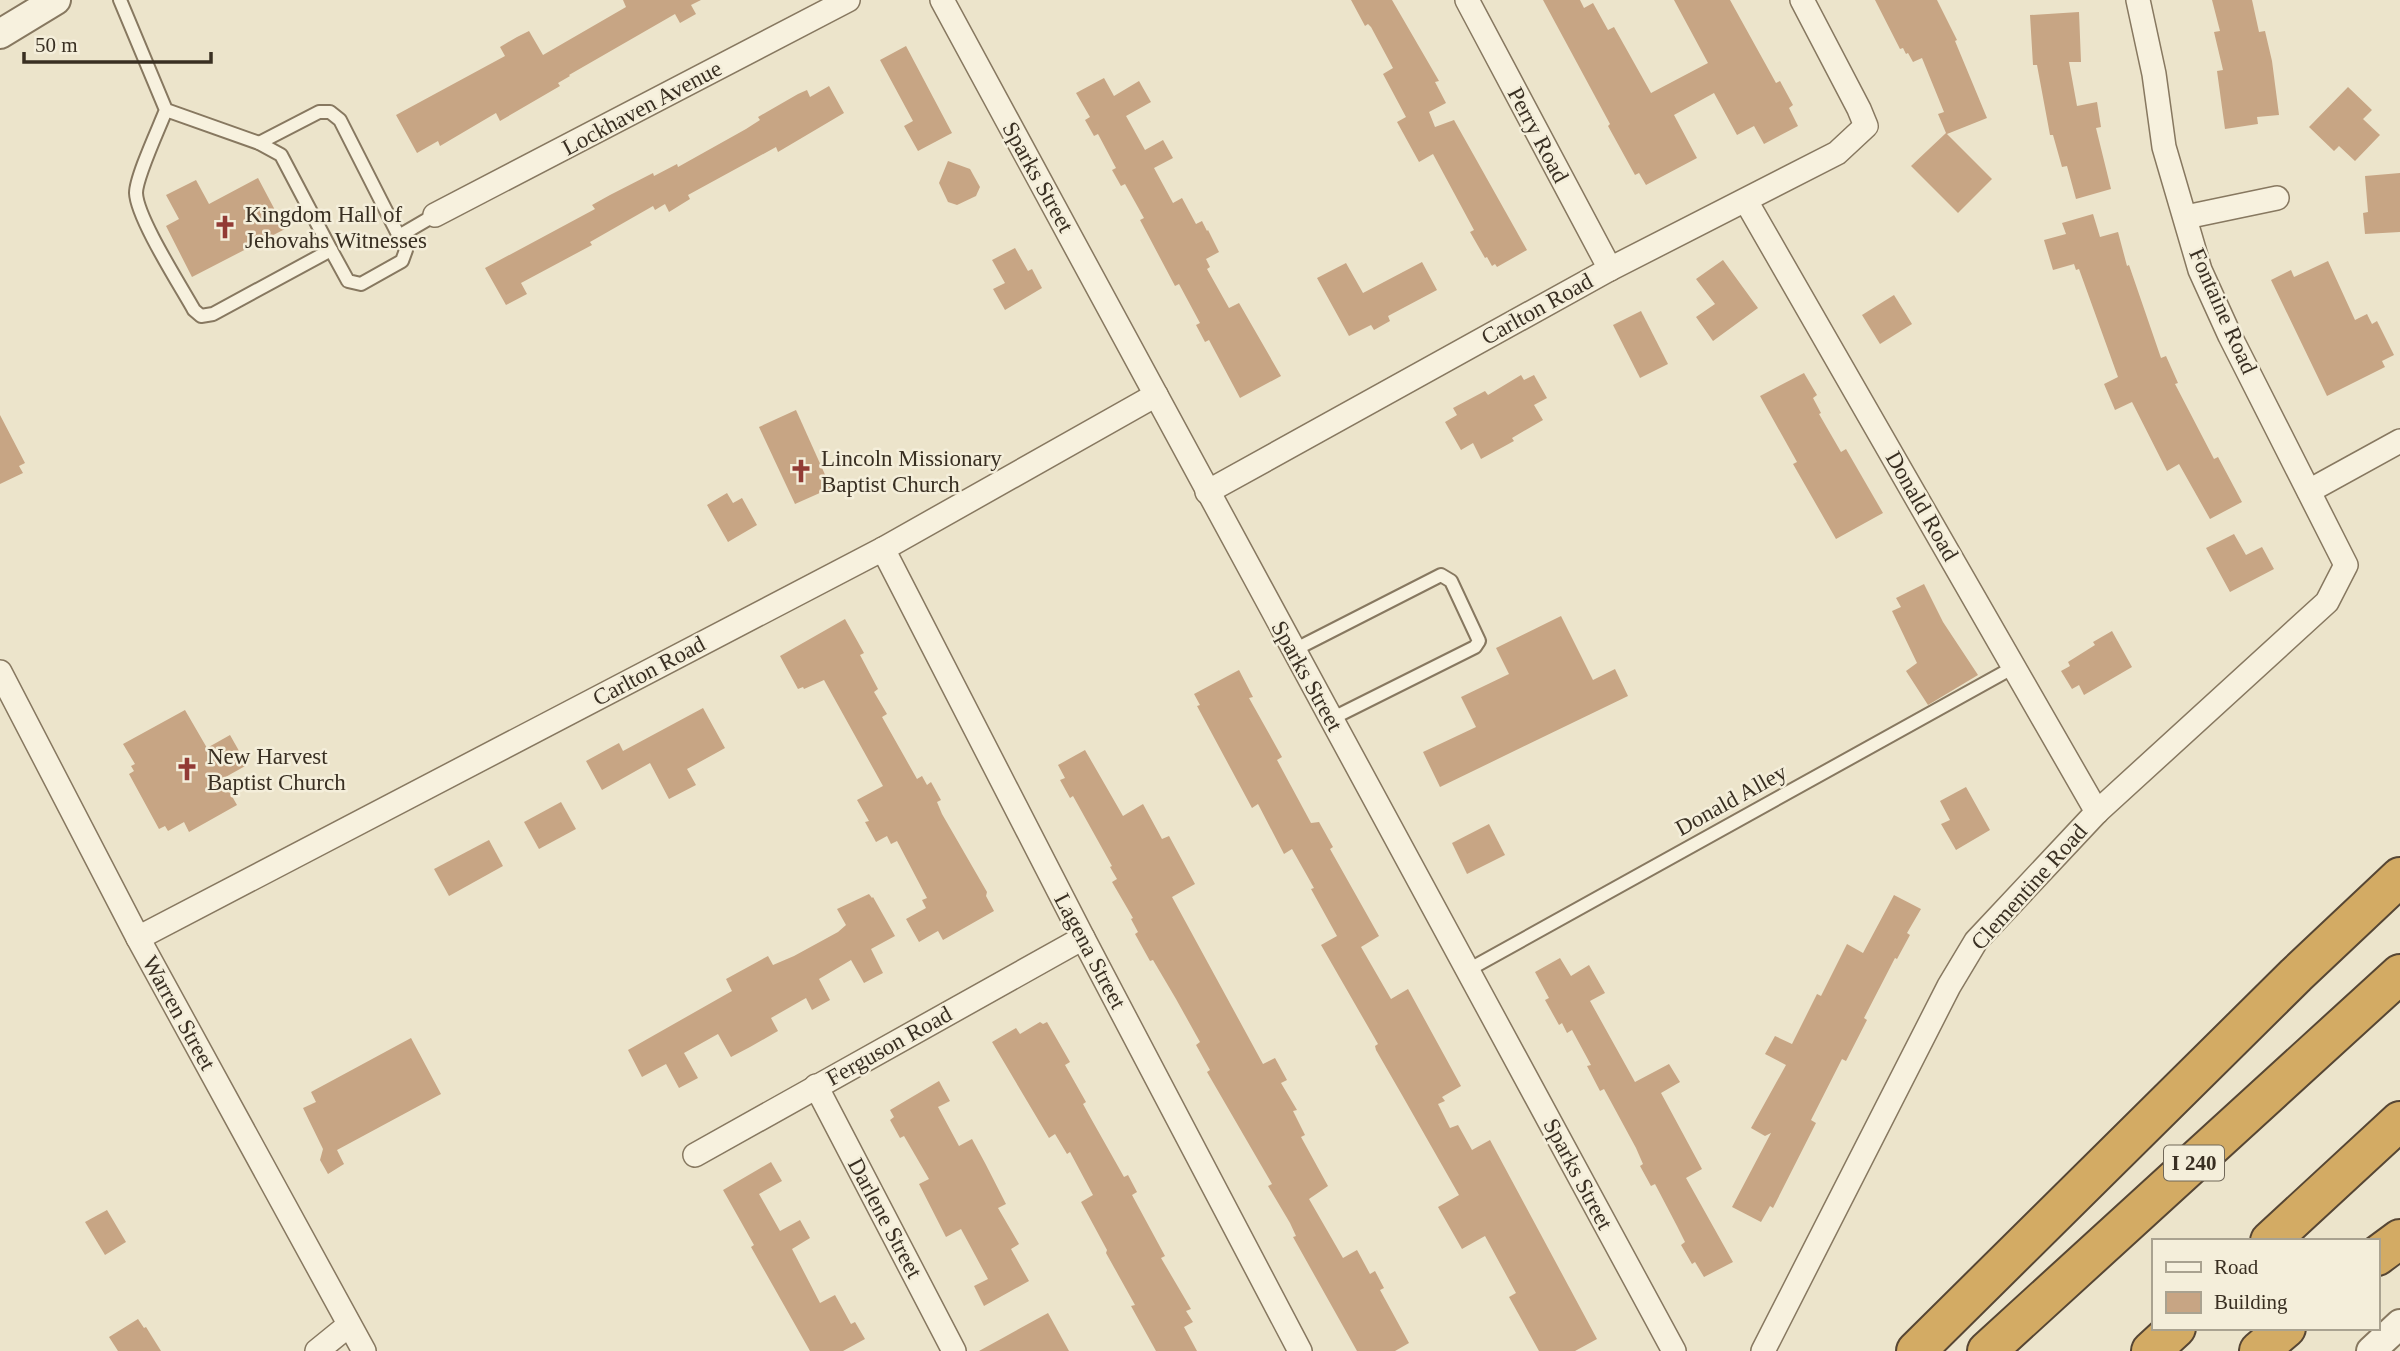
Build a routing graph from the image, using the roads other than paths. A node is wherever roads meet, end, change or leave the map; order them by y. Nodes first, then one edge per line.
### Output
1 (56, 0) edge
2 (120, 0) edge
3 (848, 0) edge
4 (942, 0) edge
5 (1467, 0) edge
6 (1802, 0) edge
7 (2138, 0) edge
8 (0, 34) edge
9 (166, 110) junction
10 (259, 143) junction
11 (2277, 198) dead end
12 (1746, 201) junction
13 (435, 215) joint
14 (2186, 217) junction
15 (398, 236) junction
16 (331, 250) junction
17 (1610, 269) junction
18 (1156, 395) junction
19 (2400, 441) edge
20 (2309, 491) junction
21 (1207, 492) junction
22 (883, 549) junction
23 (2346, 565) joint
24 (1294, 650) junction
25 (2014, 667) junction
26 (0, 672) edge
27 (1331, 719) junction
28 (2097, 812) junction
29 (2400, 877) edge
30 (138, 938) junction
31 (1083, 938) junction
32 (1468, 970) junction
33 (2400, 974) edge
34 (816, 1086) junction
35 (2400, 1121) edge
36 (695, 1155) dead end
37 (2272, 1239) edge
38 (2400, 1239) edge
39 (2379, 1255) edge
40 (349, 1325) junction
41 (2174, 1330) edge
42 (2284, 1330) edge
43 (317, 1351) edge
44 (364, 1351) edge
45 (954, 1351) edge
46 (1300, 1351) edge
47 (1674, 1351) edge
48 (1763, 1351) edge
49 (1916, 1351) edge
50 (1987, 1351) edge
51 (2151, 1351) edge
52 (2259, 1351) edge

1 - 8 street
2 - 9 lane
3 - 13 street, Lockhaven Avenue
4 - 18 street, Sparks Street
5 - 17 street, Perry Road
6 - 12 street, Carlton Road
7 - 14 street, Fontaine Road
9 - 10 lane
9 - 16 lane
10 - 15 lane
10 - 16 lane
11 - 14 street
12 - 17 street, Carlton Road
12 - 25 street, Donald Road
13 - 15 lane
14 - 20 street, Fontaine Road
15 - 16 lane
17 - 21 street, Carlton Road
18 - 21 street, Sparks Street
18 - 22 street, Carlton Road
19 - 20 street
20 - 23 street, Fontaine Road
21 - 24 street, Sparks Street
22 - 30 street, Carlton Road
22 - 31 street, Lagena Street
23 - 28 street, Clementine Road
24 - 27 street, Sparks Street
24 - 27 lane
25 - 28 street, Donald Road
25 - 32 lane, Donald Alley
26 - 30 street, Warren Street
27 - 32 street, Sparks Street
28 - 48 street, Clementine Road
29 - 49 highway
30 - 40 street, Warren Street
31 - 34 street, Ferguson Road
31 - 46 street, Lagena Street
32 - 47 street, Sparks Street
33 - 50 highway, I 240
34 - 36 street, Ferguson Road
34 - 45 street, Darlene Street
35 - 37 highway
38 - 39 highway
40 - 43 street
40 - 44 street, Warren Street
41 - 51 highway
42 - 52 highway

